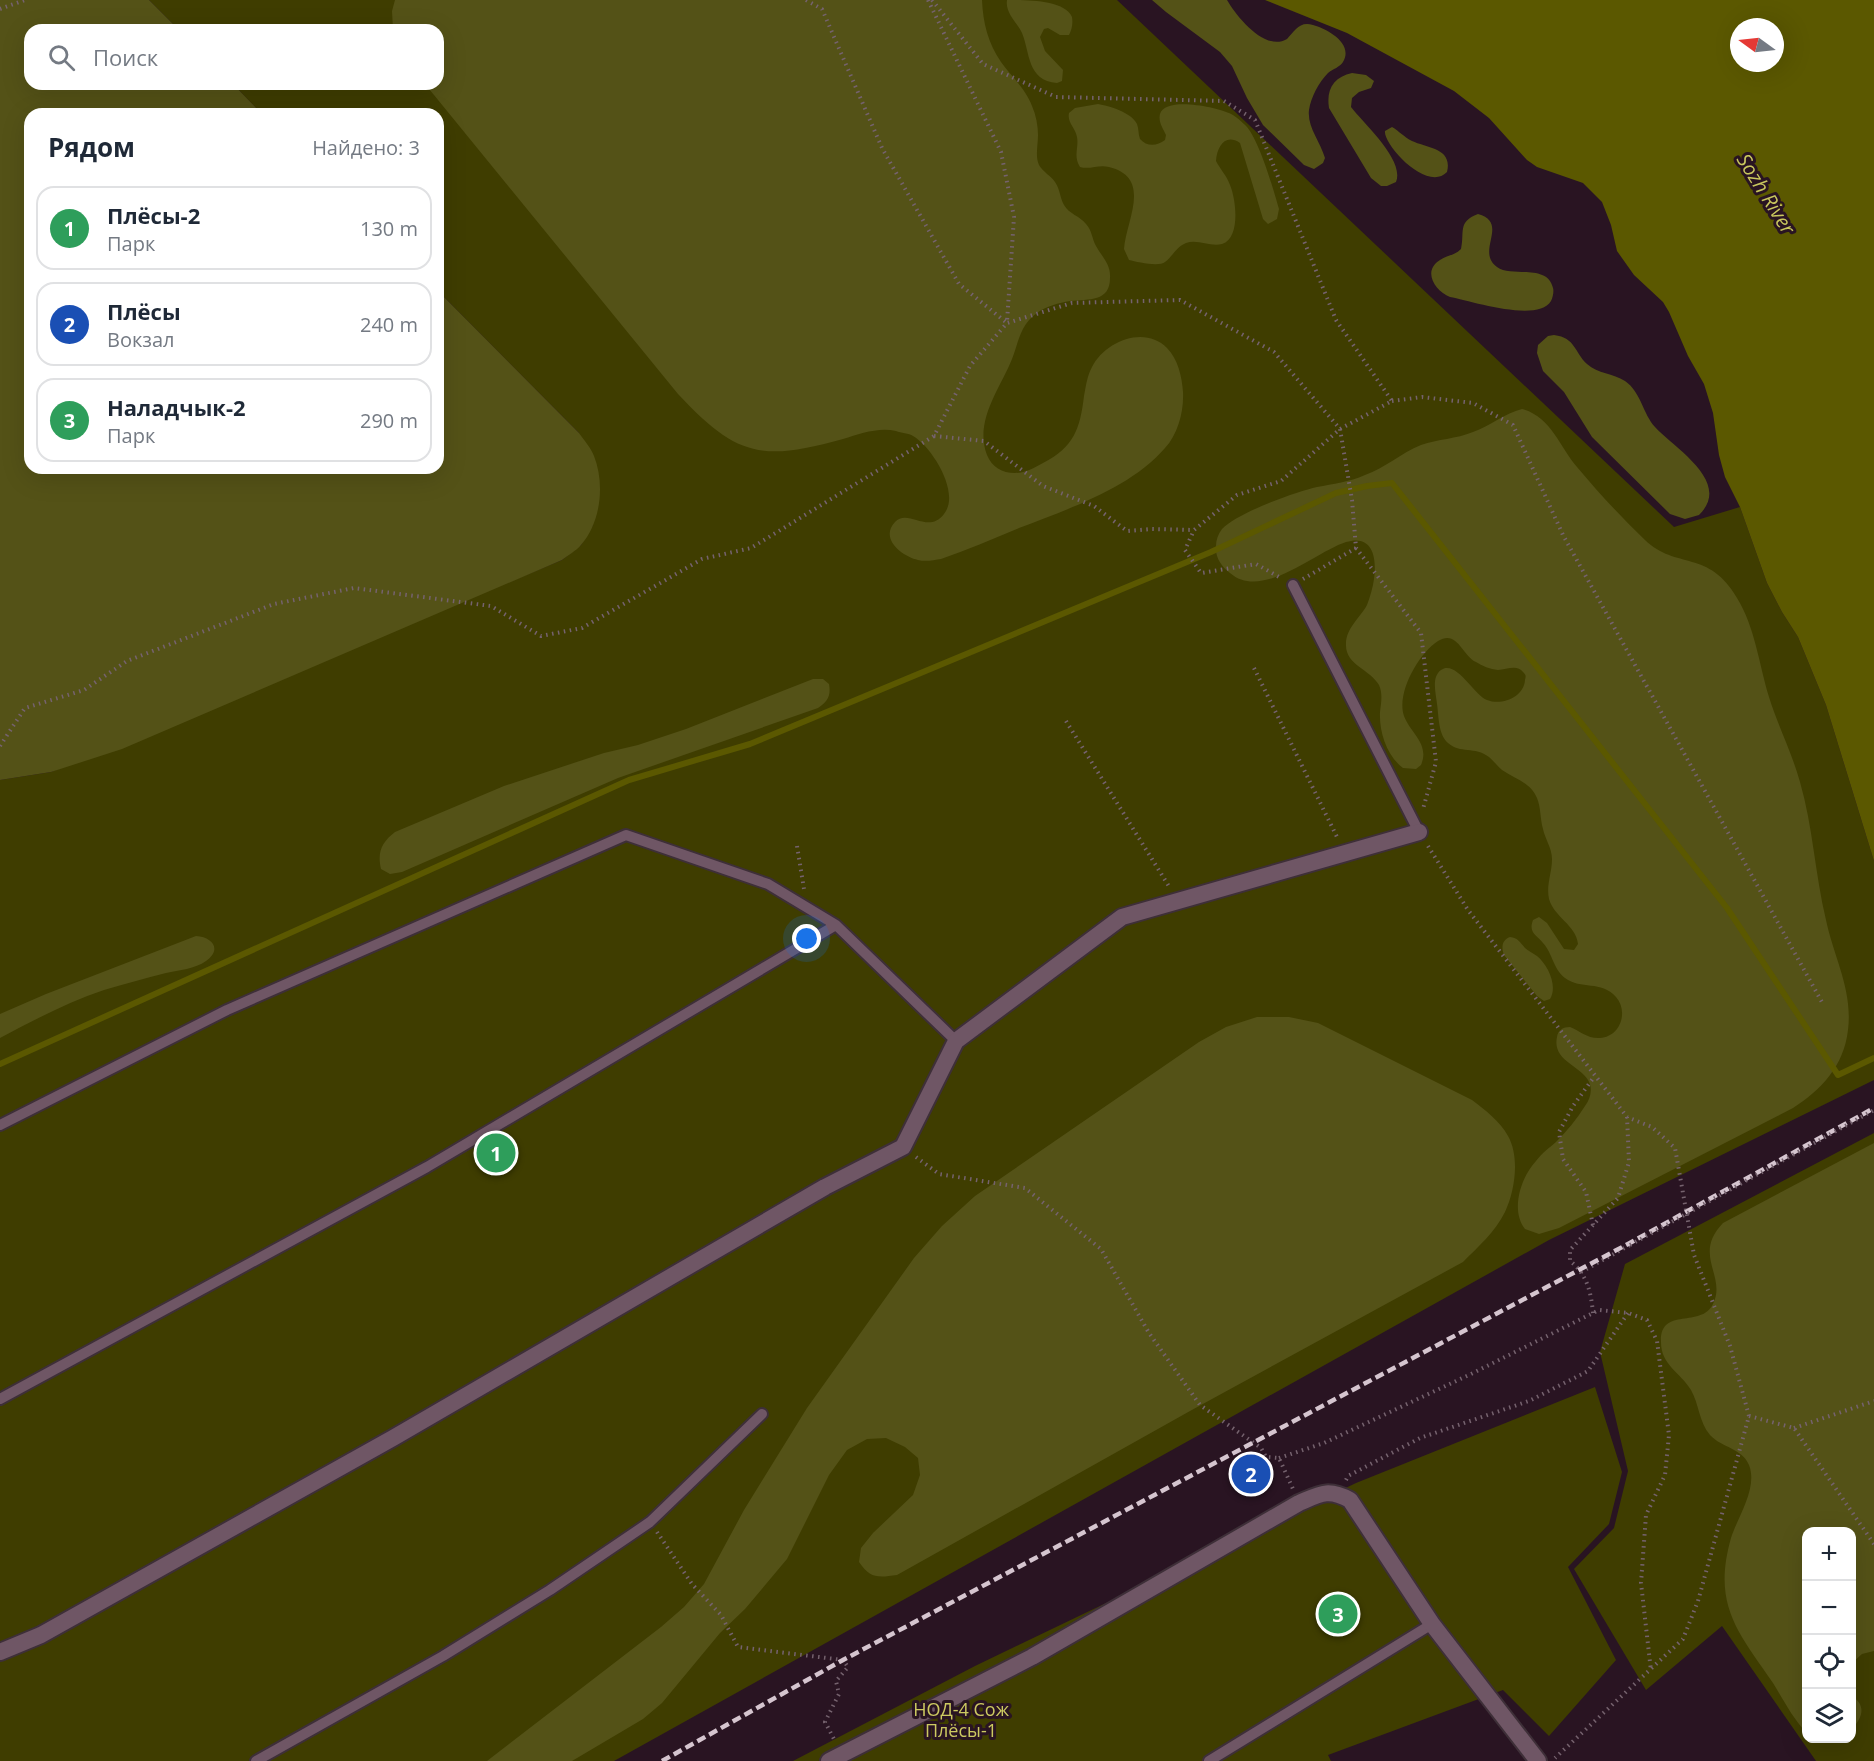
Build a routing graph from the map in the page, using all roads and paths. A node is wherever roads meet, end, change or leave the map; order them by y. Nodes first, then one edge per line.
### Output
1 (25, 0) edge
2 (806, 0) edge
3 (930, 0) edge
4 (0, 9) edge
5 (1007, 323) junction
6 (1392, 402) junction
7 (1340, 429) junction
8 (934, 436) junction
9 (1194, 530) junction
10 (1356, 548) junction
11 (1293, 585) junction
12 (1254, 668) dead end
13 (1066, 721) dead end
14 (0, 746) edge
15 (1419, 832) junction
16 (797, 846) dead end
17 (1346, 853) junction
18 (1179, 901) junction
19 (807, 908) junction
20 (836, 925) junction
21 (1823, 1004) dead end
22 (956, 1041) junction
23 (1594, 1077) junction
24 (1874, 1110) edge
25 (1627, 1117) junction
26 (0, 1125) edge
27 (903, 1147) junction
28 (1593, 1226) junction
29 (1581, 1272) junction
30 (1593, 1313) junction
31 (1628, 1313) junction
32 (0, 1399) edge
33 (1874, 1401) edge
34 (762, 1414) dead end
35 (1749, 1416) junction
36 (1794, 1428) junction
37 (1279, 1458) junction
38 (1337, 1493) junction
39 (1299, 1503) junction
40 (650, 1522) junction
41 (1874, 1544) edge
42 (1432, 1624) junction
43 (0, 1652) edge
44 (1651, 1671) junction
45 (836, 1758) edge
46 (256, 1761) edge
47 (1209, 1761) edge
48 (1538, 1761) edge
49 (1552, 1761) edge

1 - 4 path
2 - 5 path
3 - 5 path
3 - 6 path
5 - 7 path
5 - 8 path
6 - 7 path
6 - 21 path
7 - 9 path
7 - 10 path
8 - 9 path
8 - 14 path
9 - 11 path
10 - 11 path
10 - 15 path
11 - 15 lane
12 - 17 path
13 - 18 path
15 - 17 street
15 - 23 path
16 - 19 path
17 - 18 street
18 - 22 street
19 - 20 lane
19 - 26 lane
20 - 22 lane
20 - 32 lane
22 - 27 street
23 - 25 path
23 - 28 path
24 - 29 path, bridge
25 - 28 path
25 - 35 path
27 - 37 path
27 - 43 street
28 - 29 path
29 - 30 path
30 - 31 path
30 - 37 path
31 - 38 path
31 - 44 path
33 - 36 path
34 - 40 lane
35 - 36 path
35 - 44 path
36 - 41 path
37 - 39 path
38 - 39 street
38 - 42 street
39 - 45 street
40 - 45 path
40 - 46 lane
42 - 47 lane
42 - 48 street
44 - 49 path

